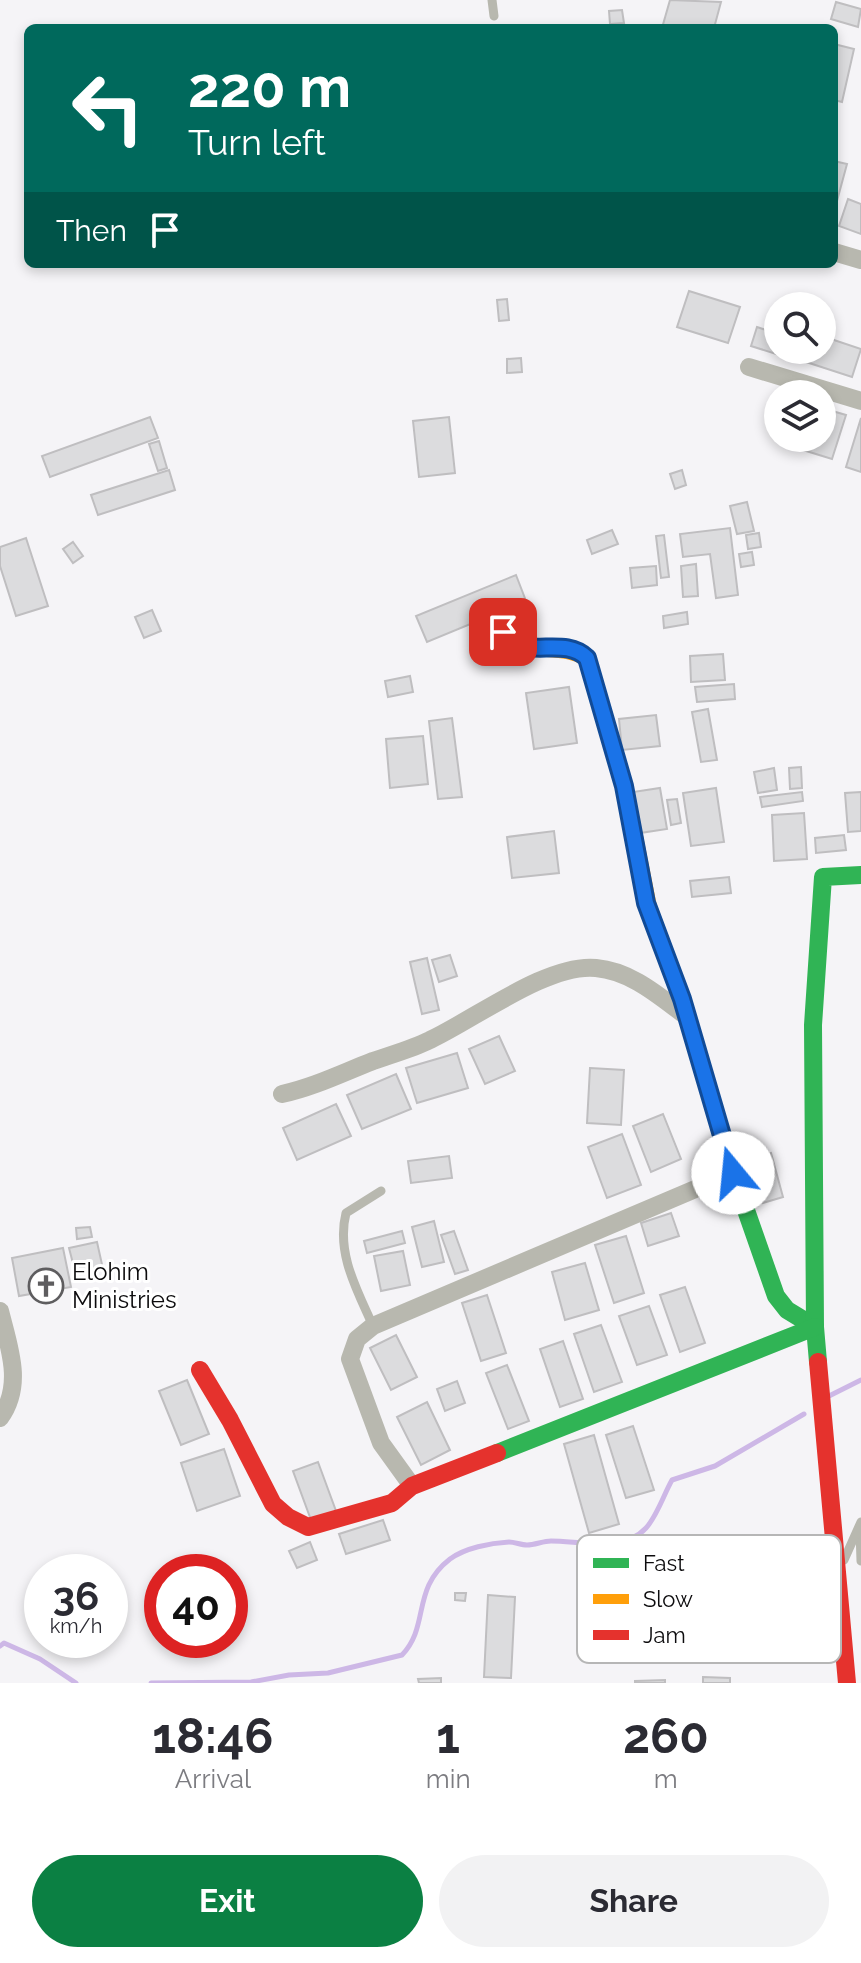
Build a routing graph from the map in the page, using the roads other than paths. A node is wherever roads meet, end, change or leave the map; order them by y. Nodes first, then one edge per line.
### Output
1 (492, 0) edge
2 (494, 16) dead end
3 (838, 253) edge
4 (861, 260) edge
5 (749, 367) dead end
6 (861, 401) edge
7 (503, 632) dead end
8 (861, 875) edge
9 (686, 1016) junction
10 (282, 1094) dead end
11 (733, 1173) junction
12 (381, 1191) dead end
13 (0, 1311) edge
14 (373, 1326) junction
15 (815, 1327) junction
16 (200, 1370) dead end
17 (0, 1418) edge
18 (412, 1486) junction
19 (860, 1524) edge
20 (834, 1535) edge
21 (861, 1561) edge
22 (841, 1567) edge
23 (841, 1610) edge
24 (847, 1683) edge

1 - 2 lane
3 - 4 street
5 - 6 street
7 - 9 street
8 - 15 street
9 - 10 street
9 - 11 street
11 - 14 street
11 - 15 street
12 - 14 lane
13 - 17 street
14 - 18 street
15 - 18 street
15 - 20 street
16 - 18 street
19 - 21 lane
19 - 22 lane
23 - 24 street

